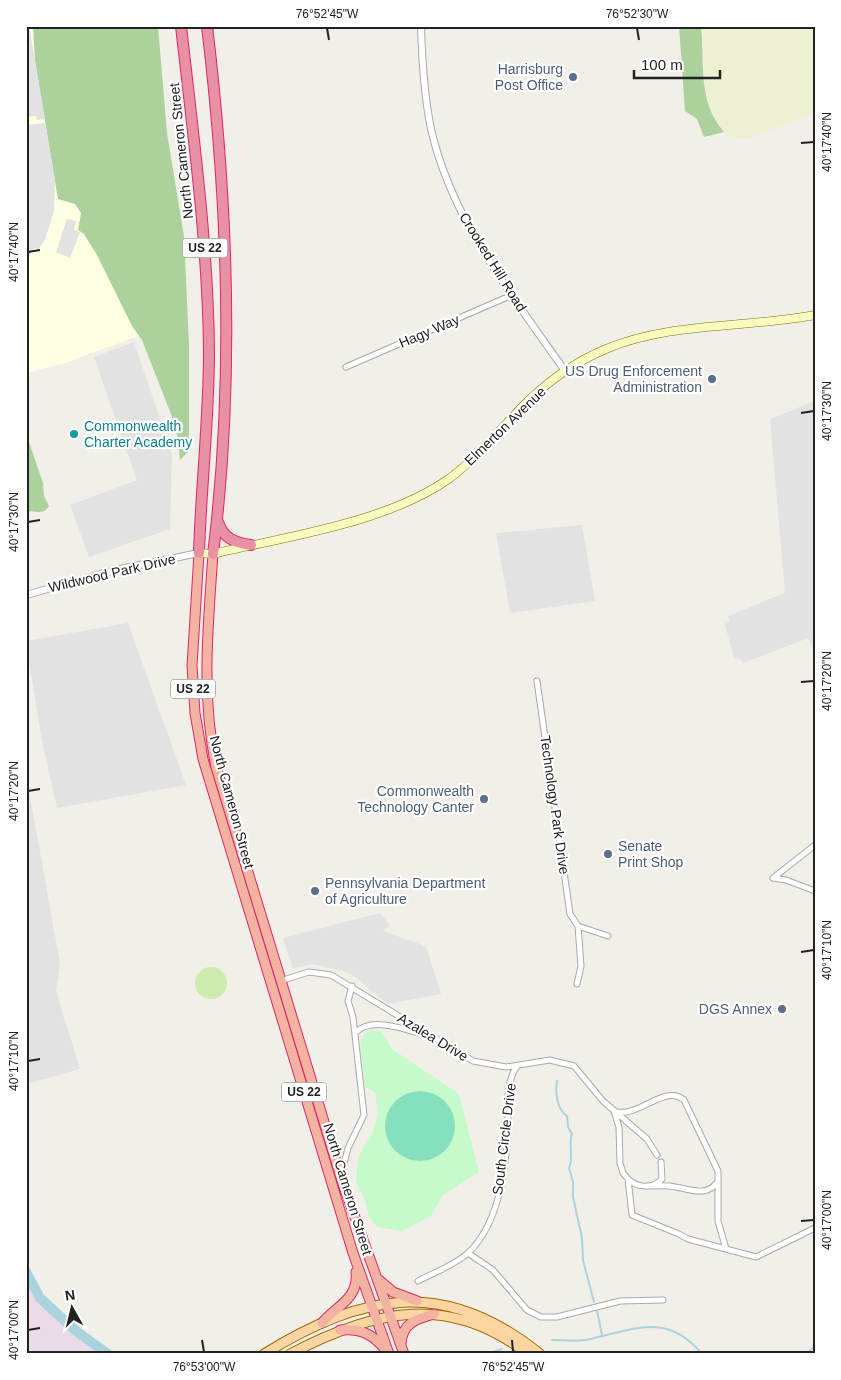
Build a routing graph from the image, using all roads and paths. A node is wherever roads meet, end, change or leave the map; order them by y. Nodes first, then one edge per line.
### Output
1 (181, 26) edge
2 (207, 26) edge
3 (213, 26) edge
4 (421, 26) edge
5 (215, 95) junction
6 (512, 295) junction
7 (815, 315) edge
8 (346, 367) dead end
9 (565, 372) junction
10 (218, 521) junction
11 (251, 545) junction
12 (199, 553) junction
13 (213, 554) junction
14 (29, 593) edge
15 (537, 681) dead end
16 (815, 845) edge
17 (815, 890) edge
18 (578, 926) junction
19 (608, 936) dead end
20 (280, 980) junction
21 (270, 983) junction
22 (577, 984) dead end
23 (352, 986) junction
24 (355, 1033) junction
25 (432, 1037) junction
26 (517, 1066) junction
27 (614, 1111) junction
28 (657, 1155) dead end
29 (661, 1162) dead end
30 (628, 1179) junction
31 (342, 1181) junction
32 (718, 1181) junction
33 (651, 1186) junction
34 (815, 1228) edge
35 (726, 1249) junction
36 (468, 1253) junction
37 (356, 1264) junction
38 (376, 1277) junction
39 (418, 1281) dead end
40 (664, 1300) dead end
41 (417, 1301) junction
42 (385, 1304) junction
43 (371, 1306) junction
44 (434, 1314) junction
45 (390, 1317) junction
46 (376, 1320) junction
47 (322, 1323) junction
48 (340, 1330) junction
49 (402, 1350) edge
50 (295, 1353) edge
51 (388, 1353) edge
52 (264, 1354) edge
53 (528, 1354) edge
54 (540, 1354) edge

1 - 12 highway, North Cameron Street / US 22
2 - 5 highway, US 22
3 - 5 highway
4 - 6 street, Crooked Hill Road
5 - 10 highway, North Cameron Street / US 22
6 - 8 street, Hagy Way
6 - 9 street, Crooked Hill Road
7 - 9 main road, Elmerton Avenue
9 - 11 main road, Elmerton Avenue
10 - 11 highway
10 - 13 highway, North Cameron Street / US 22
11 - 13 main road, Elmerton Avenue
12 - 13 main road, Elmerton Avenue
12 - 14 street, Wildwood Park Drive
12 - 21 highway, North Cameron Street / US 22
13 - 20 highway, North Cameron Street / US 22
15 - 18 street, Technology Park Drive
16 - 17 street
18 - 19 street
18 - 22 street, Technology Park Drive
20 - 21 street
20 - 21 street, Azalea Drive
20 - 23 street, Azalea Drive
20 - 31 highway, North Cameron Street / US 22
21 - 37 highway, North Cameron Street / US 22
23 - 24 street
23 - 25 street, Azalea Drive
24 - 25 street
24 - 31 street
25 - 26 street, Azalea Drive
26 - 27 street, Azalea Drive
26 - 36 street, South Circle Drive
27 - 28 street, Azalea Drive
27 - 30 street
27 - 32 street
29 - 33 street
30 - 33 street
30 - 35 street
31 - 38 highway, North Cameron Street / US 22
32 - 33 street
32 - 35 street
34 - 35 street
36 - 39 street
36 - 40 street
37 - 43 highway, North Cameron Street / US 22
37 - 47 highway
38 - 41 highway
38 - 42 highway, North Cameron Street
41 - 42 main road
41 - 54 main road
42 - 43 main road
42 - 45 highway, North Cameron Street
43 - 46 highway, North Cameron Street / US 22
43 - 47 main road
44 - 45 main road
44 - 49 highway
44 - 53 main road
45 - 46 main road
45 - 49 highway, North Cameron Street
46 - 48 main road
46 - 51 highway, North Cameron Street
47 - 52 main road
48 - 50 main road
48 - 51 highway

